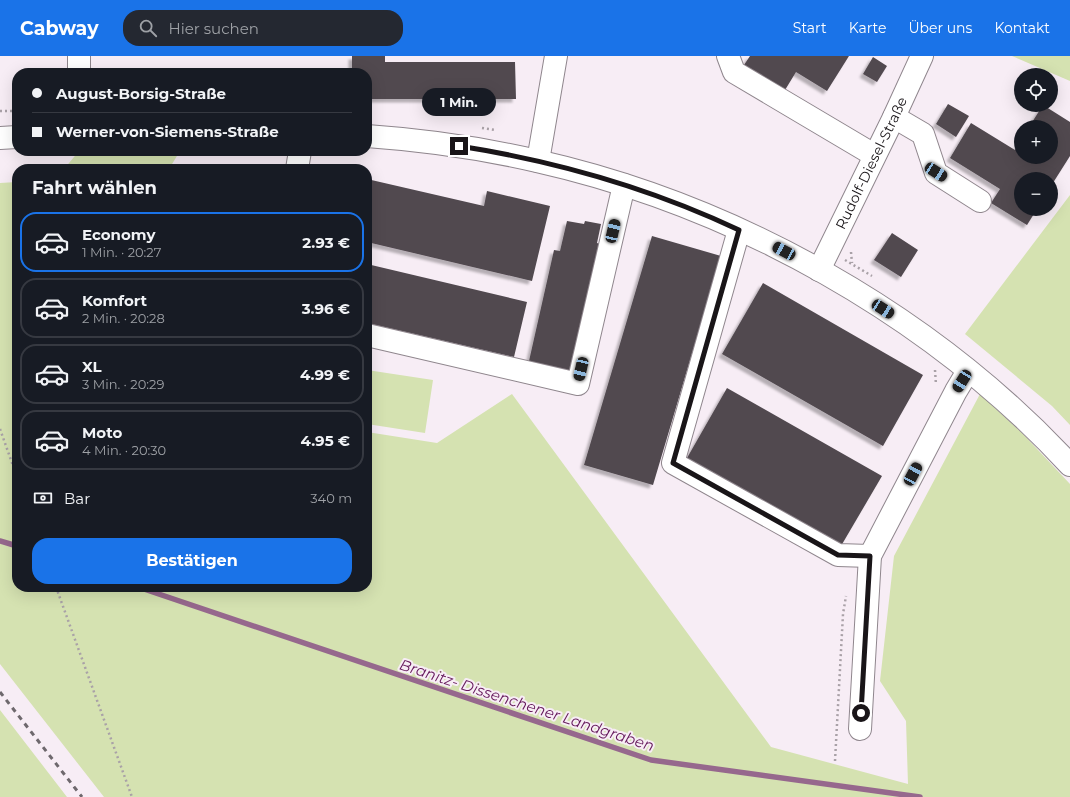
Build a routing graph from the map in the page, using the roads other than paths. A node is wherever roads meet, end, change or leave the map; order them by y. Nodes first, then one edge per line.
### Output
1 (79, 56) edge
2 (556, 56) edge
3 (728, 56) edge
4 (922, 56) edge
5 (79, 68) edge
6 (894, 117) junction
7 (12, 137) edge
8 (372, 137) edge
9 (0, 138) edge
10 (874, 156) junction
11 (538, 161) junction
12 (624, 185) junction
13 (980, 201) dead end
14 (739, 230) junction
15 (819, 270) junction
16 (372, 335) edge
17 (968, 371) junction
18 (1070, 465) edge
19 (870, 556) junction
20 (860, 729) dead end

1 - 5 street
2 - 11 street
3 - 10 street
4 - 6 street, Rudolf-Diesel-Straße
6 - 10 street, Rudolf-Diesel-Straße
6 - 13 street
7 - 9 street
8 - 11 street
10 - 15 street, Rudolf-Diesel-Straße
11 - 12 street
12 - 14 street
12 - 16 street
14 - 15 street
14 - 19 street
15 - 17 street
17 - 18 street
17 - 19 street
19 - 20 street

